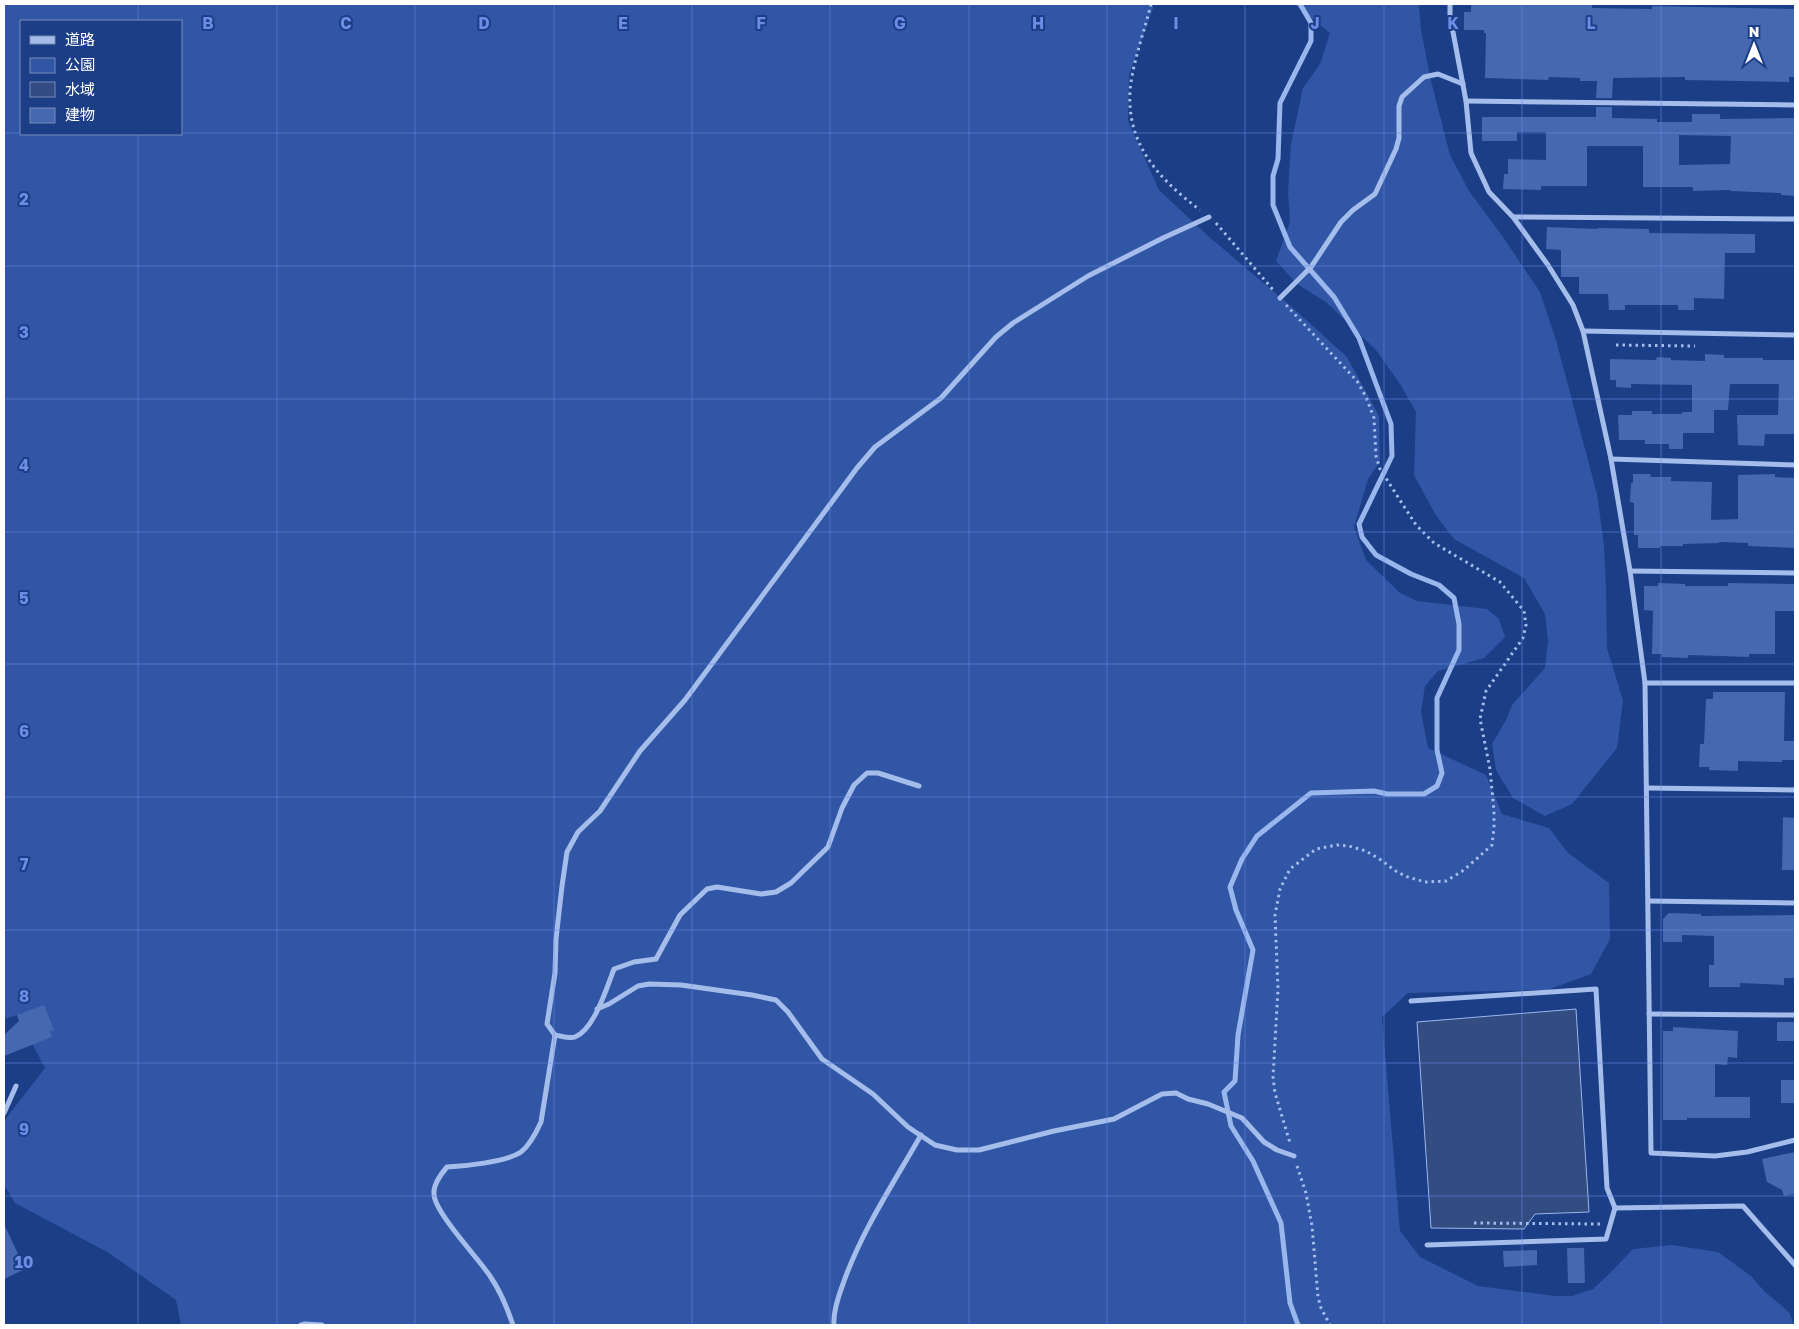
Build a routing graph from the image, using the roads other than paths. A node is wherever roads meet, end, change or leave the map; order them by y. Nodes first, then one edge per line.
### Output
1 (1450, 4) edge
2 (1463, 84) junction
3 (1466, 101) junction
4 (1795, 105) edge
5 (1209, 217) road end
6 (1512, 217) junction
7 (1795, 219) edge
8 (1280, 298) road end
9 (1583, 331) junction
10 (1795, 335) edge
11 (1611, 459) junction
12 (1795, 465) edge
13 (1630, 570) junction
14 (1795, 573) edge
15 (1645, 683) junction
16 (1795, 683) edge
17 (919, 786) dead end
18 (1647, 788) junction
19 (1795, 790) edge
20 (1648, 901) junction
21 (1795, 903) edge
22 (1411, 1001) dead end
23 (597, 1009) junction
24 (1649, 1014) junction
25 (1795, 1016) edge
26 (555, 1035) junction
27 (16, 1086) dead end
28 (4, 1113) edge
29 (921, 1135) junction
30 (1795, 1140) edge
31 (1294, 1156) road end
32 (1615, 1208) junction
33 (1427, 1245) dead end
34 (1795, 1265) edge
35 (301, 1325) edge
36 (322, 1325) edge
37 (513, 1325) edge
38 (834, 1325) edge

1 - 2 street
2 - 3 street
2 - 8 street
3 - 4 street
3 - 6 street
5 - 26 street
6 - 7 street
6 - 9 street
9 - 10 street
9 - 11 street
11 - 12 street
11 - 13 street
13 - 14 street
13 - 15 street
15 - 16 street
15 - 18 street
17 - 23 street
18 - 19 street
18 - 20 street
20 - 21 street
20 - 24 street
22 - 32 street
23 - 26 street
23 - 29 street
24 - 25 street
24 - 30 street
26 - 37 street
27 - 28 street
29 - 31 street
29 - 38 street
32 - 33 street
32 - 34 street
35 - 36 street

